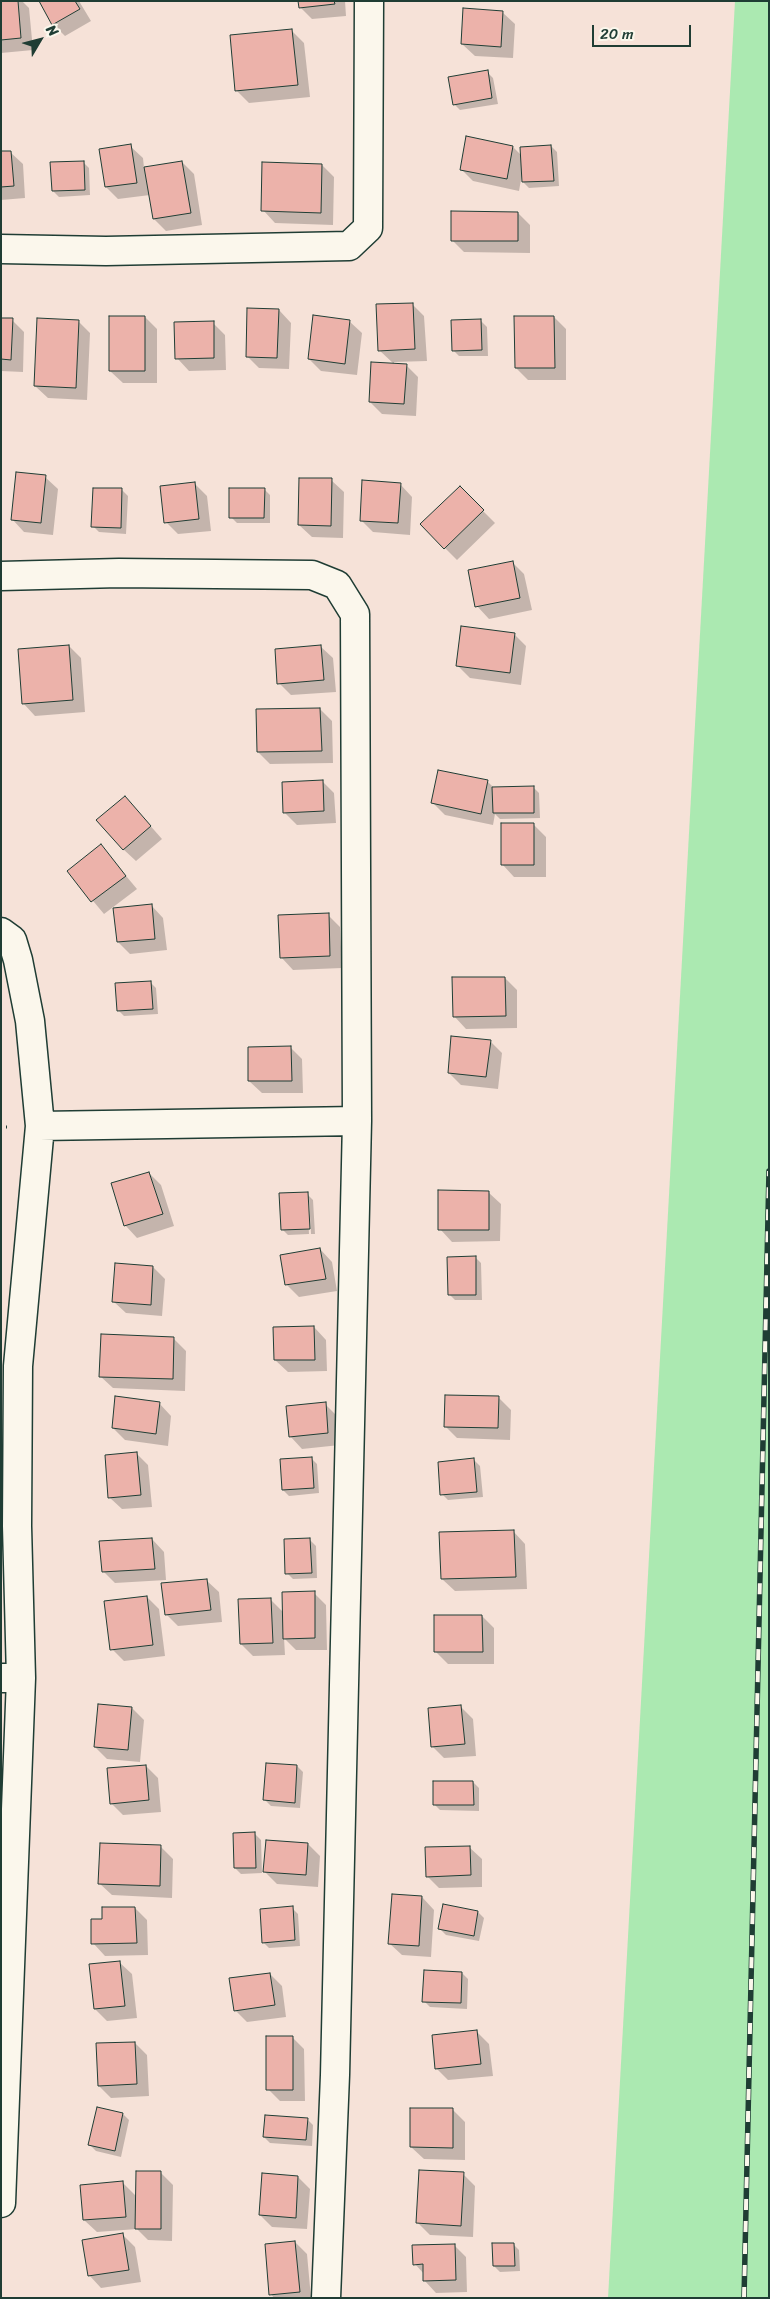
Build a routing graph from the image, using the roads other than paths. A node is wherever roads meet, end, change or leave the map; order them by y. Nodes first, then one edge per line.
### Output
1 (369, 1) edge
2 (1, 249) edge
3 (1, 576) edge
4 (1, 932) edge
5 (357, 1121) junction
6 (40, 1126) junction
7 (10, 1364) edge
8 (11, 1678) edge
9 (1, 2203) edge
10 (326, 2298) edge

1 - 2 street
3 - 5 street
4 - 6 street
5 - 6 street
5 - 10 street
6 - 7 street
7 - 8 street
8 - 9 street

